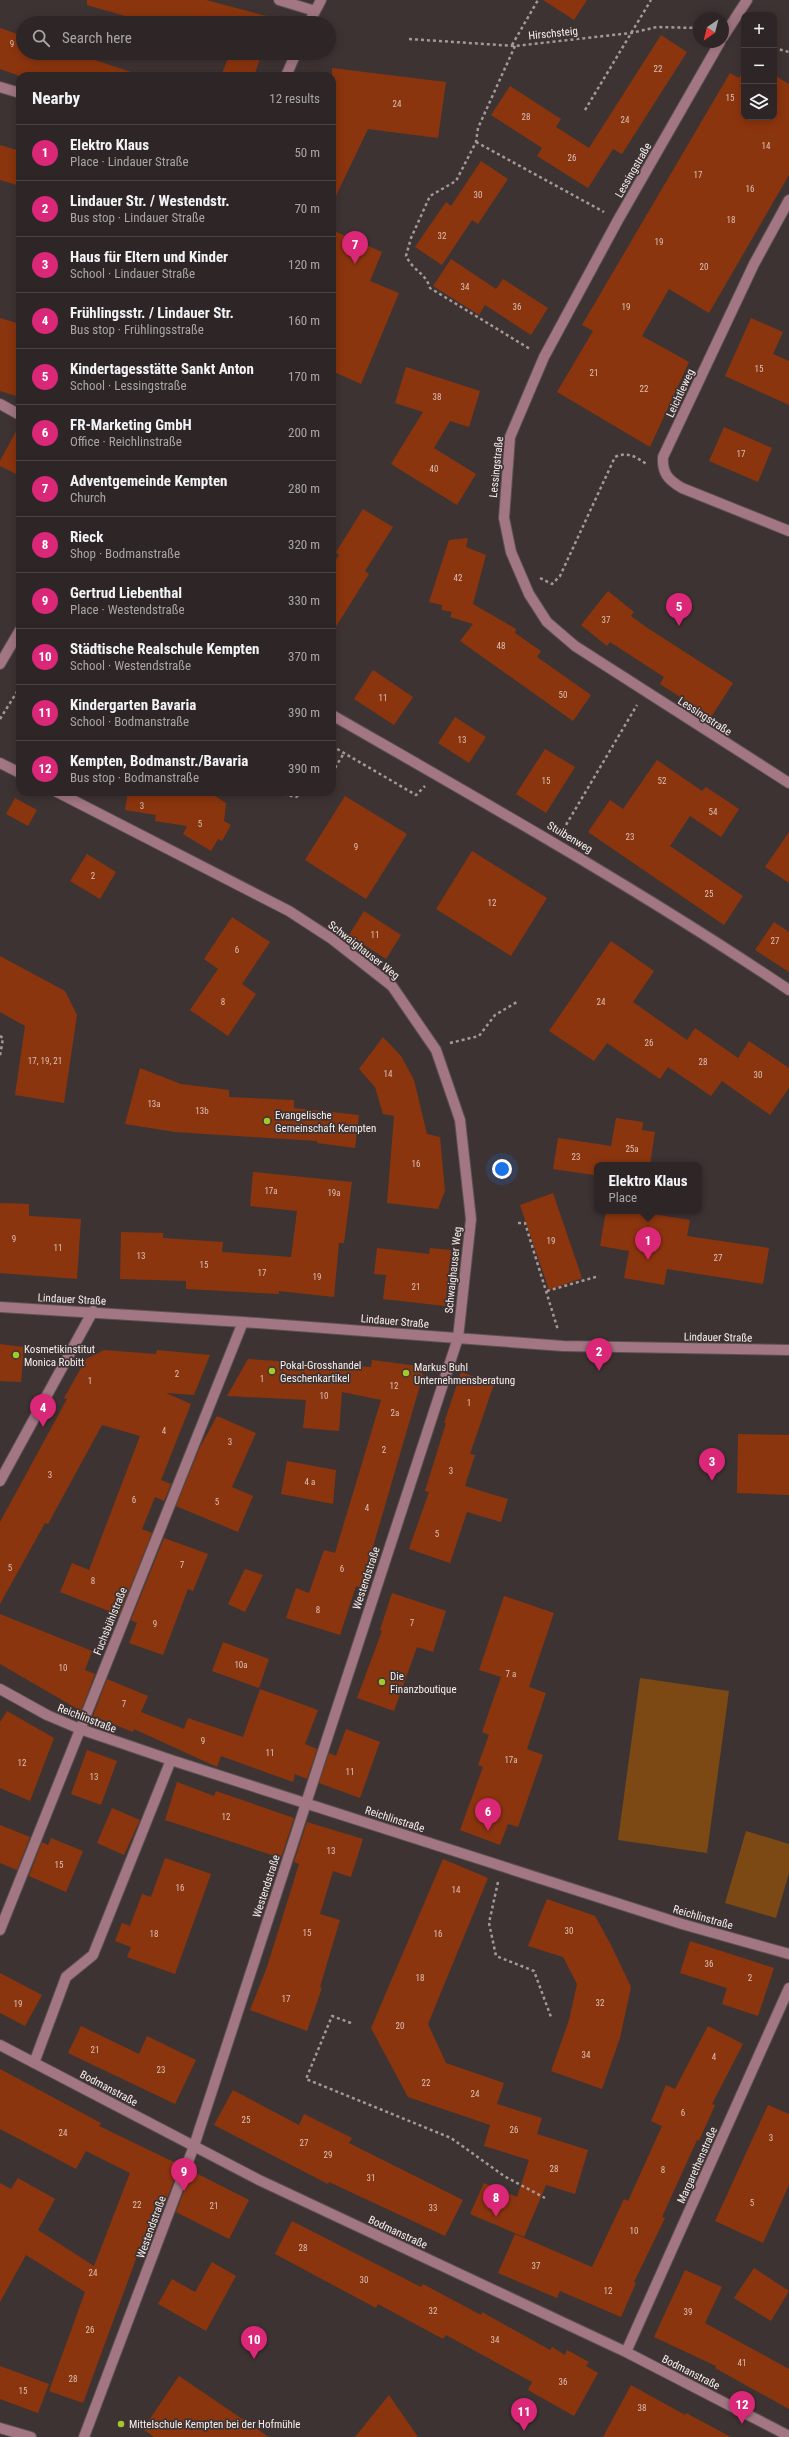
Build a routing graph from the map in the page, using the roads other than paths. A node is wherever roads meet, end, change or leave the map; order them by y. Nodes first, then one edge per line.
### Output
1 (279, 0) edge
2 (321, 0) edge
3 (747, 0) edge
4 (315, 11) junction
5 (312, 16) edge
6 (729, 28) edge
7 (717, 48) edge
8 (293, 60) edge
9 (288, 72) edge
10 (0, 87) edge
11 (16, 92) edge
12 (789, 200) edge
13 (0, 404) edge
14 (16, 413) edge
15 (789, 531) edge
16 (16, 637) edge
17 (0, 664) edge
18 (336, 717) edge
19 (0, 763) edge
20 (16, 771) edge
21 (789, 783) edge
22 (65, 796) edge
23 (789, 990) edge
24 (0, 1307) edge
25 (93, 1311) junction
26 (242, 1322) junction
27 (458, 1338) junction
28 (789, 1350) edge
29 (0, 1481) edge
30 (0, 1688) edge
31 (80, 1729) junction
32 (171, 1760) junction
33 (305, 1803) junction
34 (0, 1930) edge
35 (789, 1954) edge
36 (789, 1988) edge
37 (0, 2045) edge
38 (34, 2063) junction
39 (194, 2146) junction
40 (626, 2352) junction
41 (0, 2428) edge
42 (789, 2436) edge
43 (31, 2437) edge
44 (84, 2437) edge

1 - 4 street
2 - 4 street
3 - 6 street
4 - 5 street
7 - 21 street, Lessingstraße
8 - 9 street
10 - 11 street
12 - 15 street, Leichtleweg
13 - 14 street
16 - 17 street
18 - 23 street, Stuibenweg
19 - 20 street
22 - 27 street, Schwaighauser Weg
24 - 25 street, Lindauer Straße
25 - 26 street, Lindauer Straße
25 - 29 street
26 - 27 street, Lindauer Straße
26 - 31 street, Fuchsbühlstraße
27 - 28 street, Lindauer Straße
27 - 33 street, Westendstraße
30 - 31 street, Reichlinstraße
31 - 32 street, Reichlinstraße
31 - 34 street, Fuchsbühlstraße
32 - 33 street, Reichlinstraße
32 - 38 street
33 - 35 street, Reichlinstraße
33 - 39 street, Westendstraße
36 - 40 street, Margarethenstraße
37 - 38 street, Bodmanstraße
38 - 39 street, Bodmanstraße
39 - 40 street, Bodmanstraße
39 - 44 street, Westendstraße
40 - 42 street, Bodmanstraße
41 - 43 street

